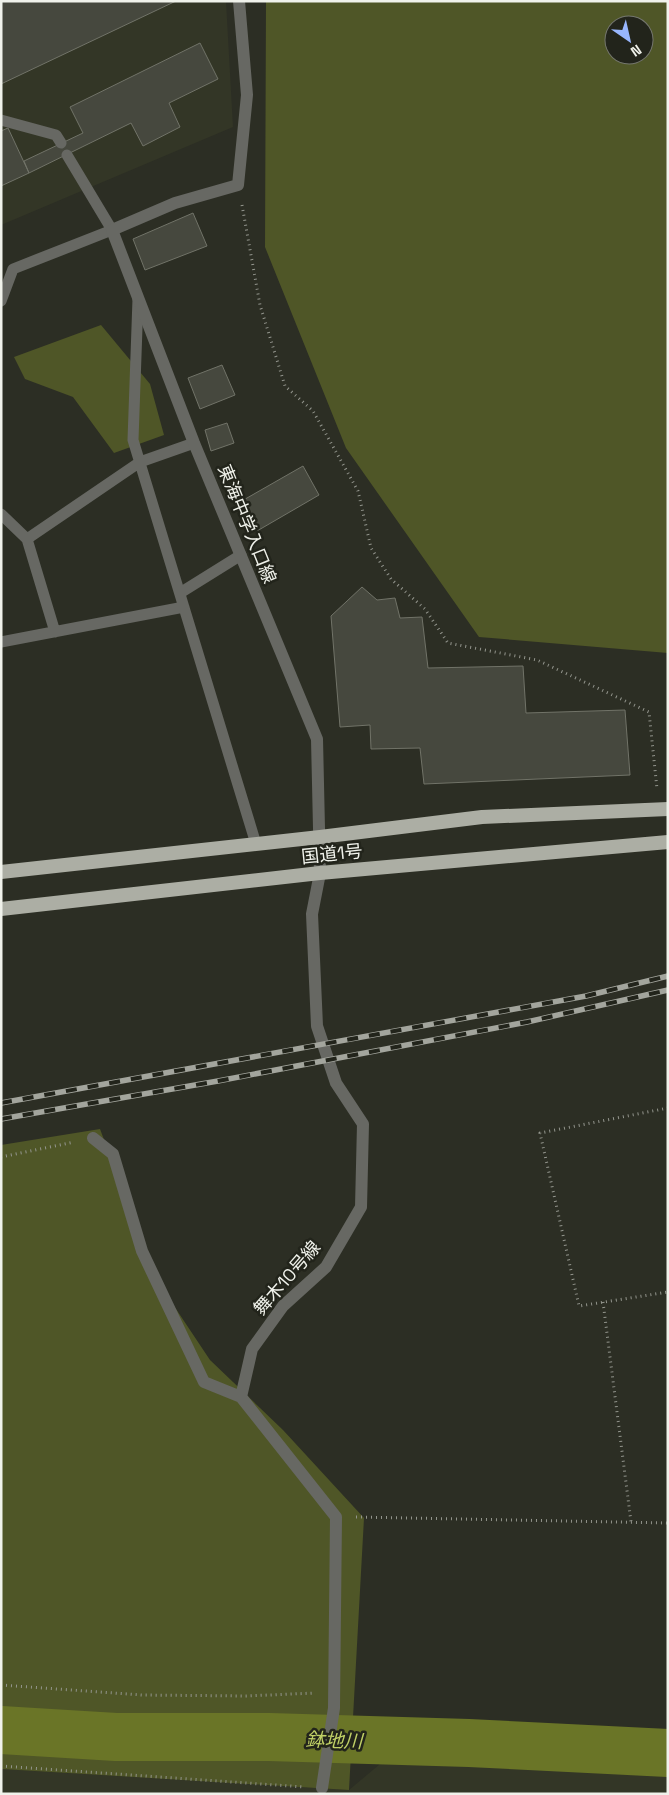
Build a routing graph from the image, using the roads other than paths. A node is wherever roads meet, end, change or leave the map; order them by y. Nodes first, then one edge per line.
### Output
1 (239, 1) edge
2 (1, 120) edge
3 (61, 143) dead end
4 (67, 155) dead end
5 (112, 230) junction
6 (138, 299) junction
7 (1, 301) edge
8 (194, 443) junction
9 (140, 462) junction
10 (1, 514) edge
11 (27, 539) junction
12 (241, 555) junction
13 (180, 593) junction
14 (184, 607) junction
15 (55, 632) junction
16 (1, 642) edge
17 (664, 809) edge
18 (320, 837) junction
19 (668, 842) edge
20 (256, 844) junction
21 (1, 872) edge
22 (320, 873) junction
23 (1, 909) edge
24 (94, 1138) road end
25 (241, 1397) junction
26 (322, 1788) road end

1 - 5 street
2 - 3 lane
4 - 5 lane
5 - 6 street, 東海中学入口線
5 - 7 lane
6 - 8 street, 東海中学入口線
6 - 9 lane
8 - 9 lane
8 - 12 street, 東海中学入口線
9 - 11 lane
9 - 13 lane
10 - 11 lane
11 - 15 lane
12 - 13 lane
12 - 18 street, 東海中学入口線
13 - 14 lane
14 - 15 lane
14 - 20 lane
15 - 16 lane
17 - 18 highway, 国道1号
18 - 20 highway, 国道1号
18 - 22 street, 舞木10号線
19 - 22 highway, 国道1号
20 - 21 highway, 国道1号
22 - 23 highway, 国道1号
22 - 25 street, 舞木10号線
24 - 25 street
25 - 26 street

